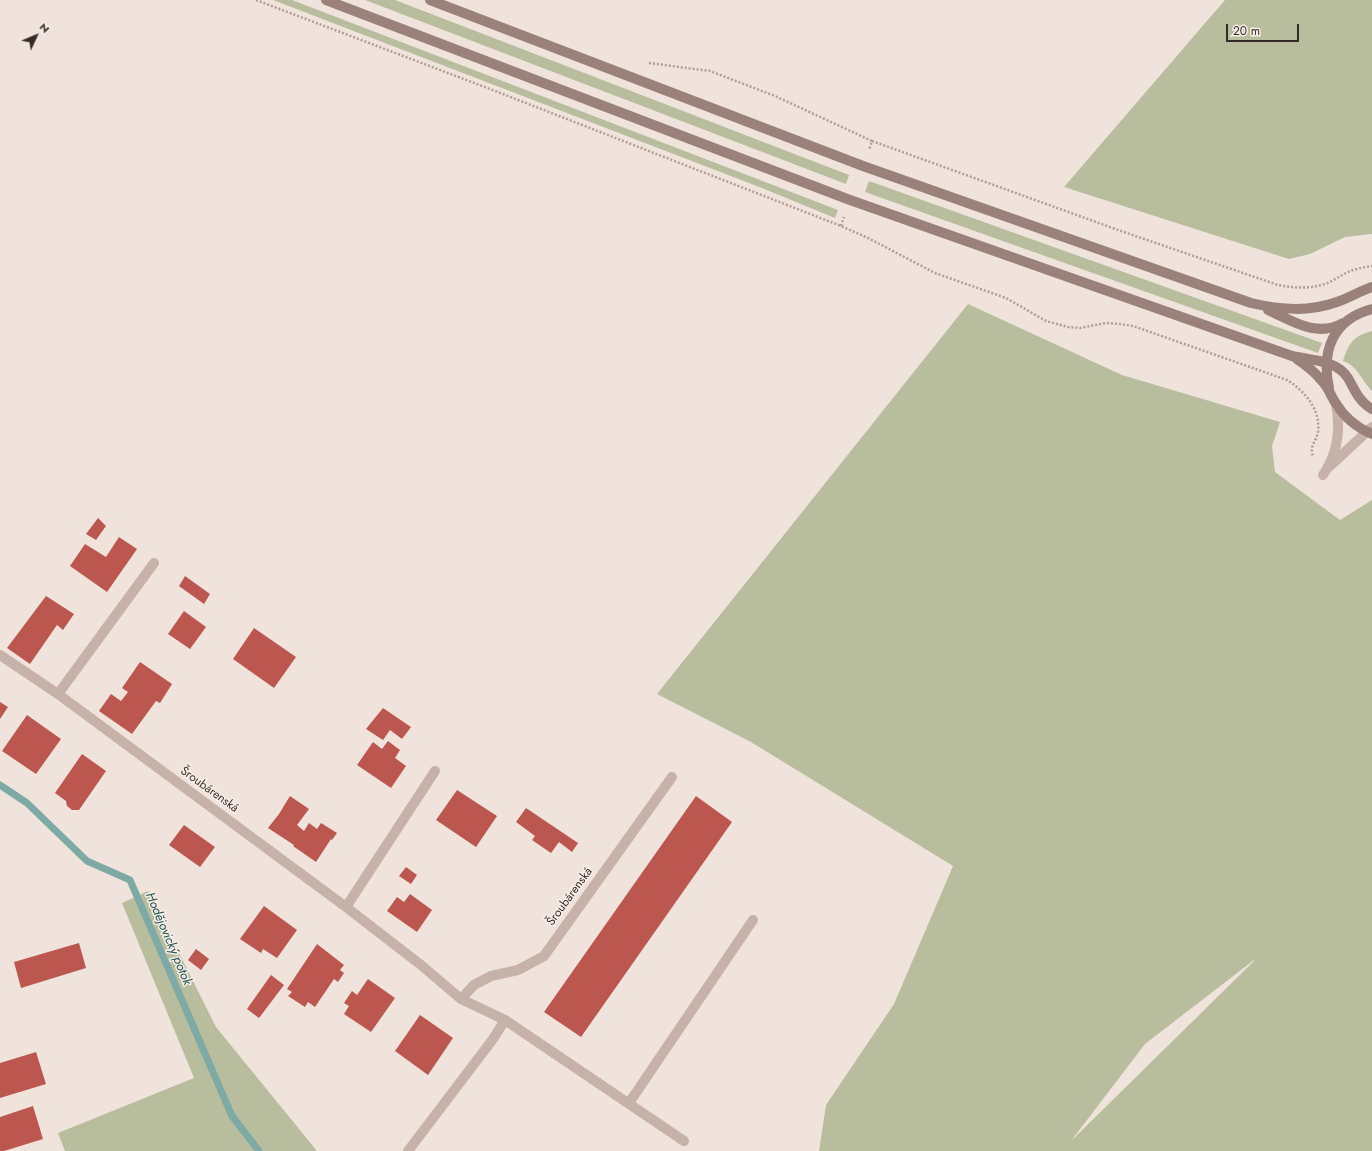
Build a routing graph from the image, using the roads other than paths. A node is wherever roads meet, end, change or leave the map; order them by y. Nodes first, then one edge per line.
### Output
1 (326, 0) edge
2 (430, 0) edge
3 (1372, 287) edge
4 (1251, 303) junction
5 (1372, 309) edge
6 (1349, 319) junction
7 (1292, 356) junction
8 (1326, 363) junction
9 (1330, 392) junction
10 (1336, 404) junction
11 (1372, 410) edge
12 (1370, 431) edge
13 (154, 563) dead end
14 (0, 655) edge
15 (58, 694) junction
16 (435, 771) dead end
17 (672, 777) dead end
18 (346, 907) junction
19 (753, 920) dead end
20 (461, 999) junction
21 (505, 1020) junction
22 (628, 1103) junction
23 (684, 1141) dead end
24 (408, 1151) edge

1 - 7 main road
2 - 4 main road
3 - 4 main road
4 - 6 main road
5 - 6 main road
6 - 8 main road
7 - 8 main road
7 - 9 main road
8 - 9 main road
8 - 11 main road
9 - 10 main road
10 - 12 main road
10 - 12 street
13 - 15 street
14 - 15 street, Šroubárenská
15 - 18 street, Šroubárenská
16 - 18 street
17 - 20 street, Šroubárenská
18 - 20 street, Šroubárenská
19 - 22 street
20 - 21 street, Šroubárenská
21 - 22 street, Šroubárenská
21 - 24 street
22 - 23 street, Šroubárenská

